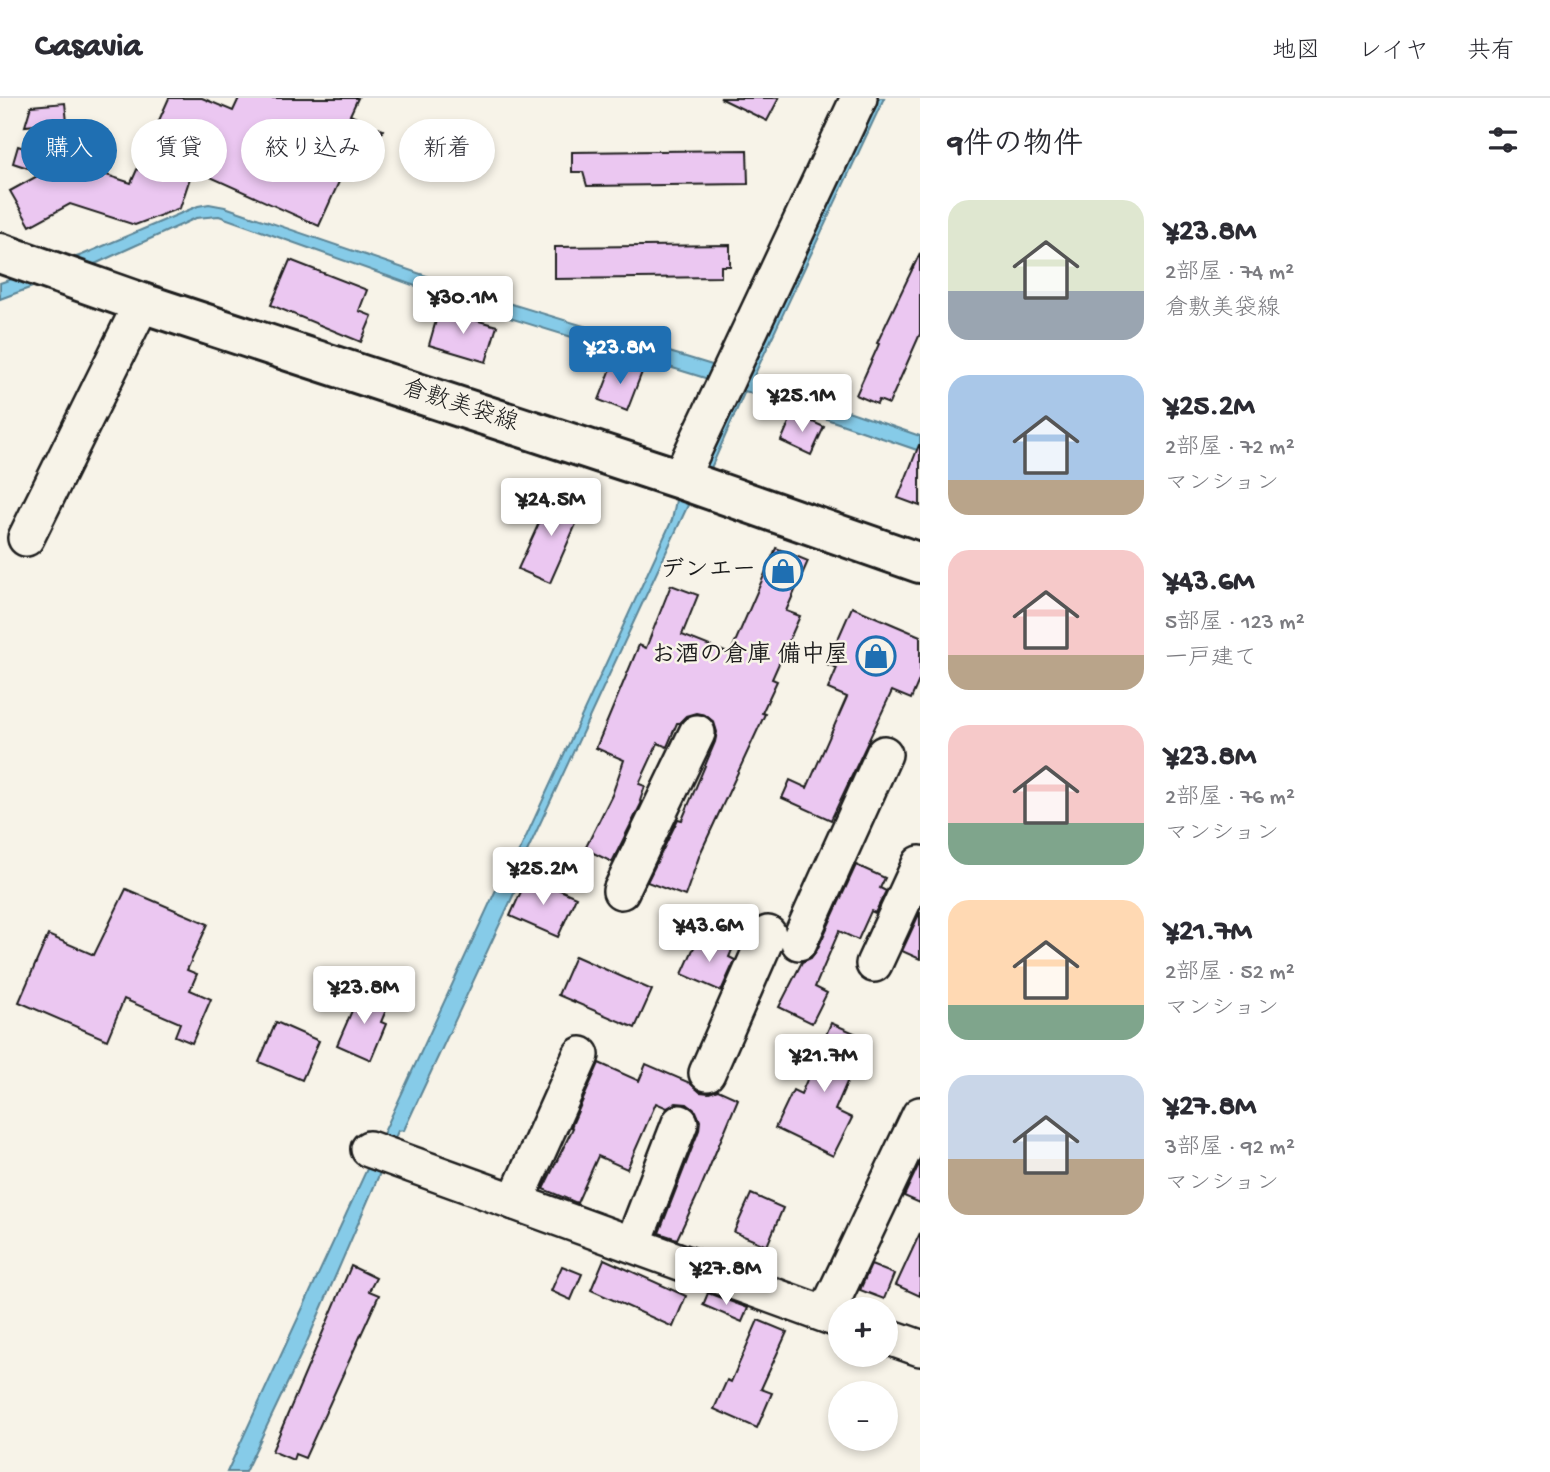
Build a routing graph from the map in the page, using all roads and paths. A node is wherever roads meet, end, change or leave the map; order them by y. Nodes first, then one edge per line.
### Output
1 (859, 98) edge
2 (0, 253) edge
3 (142, 303) junction
4 (680, 479) junction
5 (26, 538) dead end
6 (920, 564) edge
7 (697, 733) dead end
8 (884, 754) dead end
9 (920, 864) edge
10 (621, 891) dead end
11 (874, 964) dead end
12 (581, 1055) dead end
13 (707, 1073) dead end
14 (920, 1115) edge
15 (680, 1123) dead end
16 (369, 1149) dead end
17 (515, 1202) junction
18 (632, 1244) junction
19 (842, 1297) edge
20 (828, 1315) edge
21 (898, 1341) edge
22 (920, 1349) edge

1 - 4 street
2 - 3 main road, 倉敷美袋線
3 - 4 main road, 倉敷美袋線
3 - 5 street
4 - 6 main road, 倉敷美袋線
7 - 10 street
8 - 13 street
9 - 11 street
12 - 17 street
14 - 19 street
15 - 18 street
16 - 17 street
17 - 18 street
18 - 20 street
21 - 22 street

